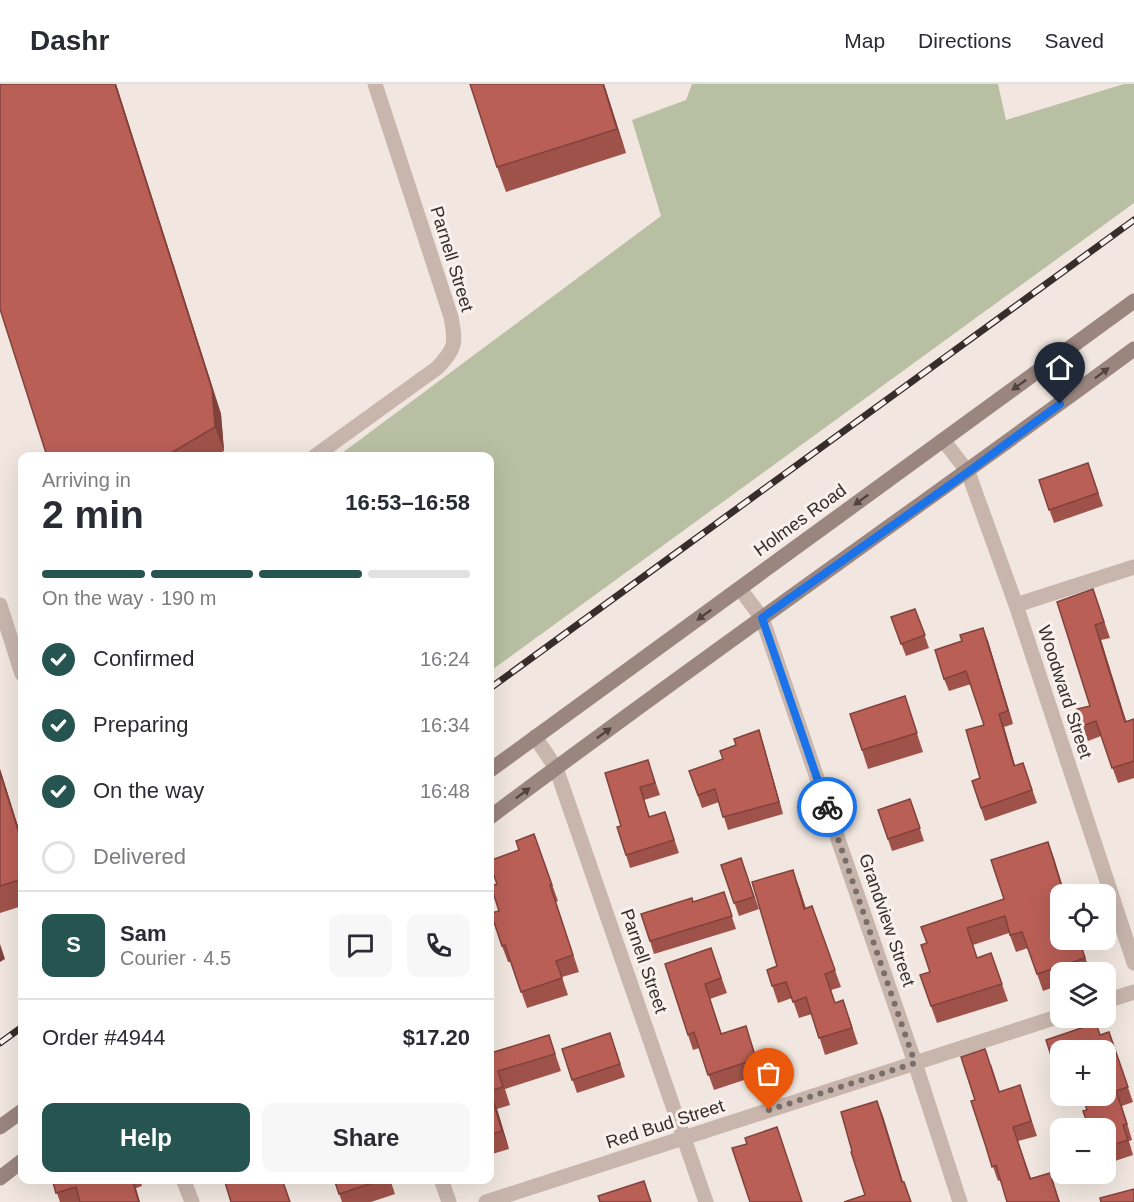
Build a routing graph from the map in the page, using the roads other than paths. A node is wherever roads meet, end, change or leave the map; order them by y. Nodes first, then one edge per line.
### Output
1 (375, 84) edge
2 (1134, 301) edge
3 (1134, 349) edge
4 (943, 440) junction
5 (321, 452) edge
6 (968, 472) junction
7 (1134, 567) edge
8 (740, 589) junction
9 (0, 605) edge
10 (1016, 605) junction
11 (762, 618) junction
12 (18, 649) edge
13 (535, 737) junction
14 (494, 767) edge
15 (556, 768) junction
16 (494, 814) edge
17 (1134, 963) edge
18 (1134, 992) edge
19 (1116, 998) edge
20 (1050, 1019) edge
21 (915, 1063) junction
22 (18, 1114) edge
23 (0, 1127) edge
24 (685, 1137) junction
25 (18, 1164) edge
26 (0, 1178) edge
27 (185, 1184) edge
28 (443, 1184) edge
29 (192, 1202) edge
30 (449, 1202) edge
31 (486, 1202) edge
32 (706, 1202) edge
33 (960, 1202) edge

1 - 5 street, Parnell Street
2 -> 4 main road, Holmes Road
6 -> 3 main road
4 - 6 street, Woodward Street
4 -> 8 main road, Holmes Road
6 - 10 street, Woodward Street
6 - 11 main road
7 - 10 street
8 - 11 street, Grandview Street
8 -> 13 main road, Holmes Road
9 - 12 street
10 - 17 street, Woodward Street
15 -> 11 main road
11 - 21 street, Grandview Street
13 - 14 main road, Holmes Road
13 - 15 street, Parnell Street
16 -> 15 main road
15 - 24 street, Parnell Street
18 - 19 street
20 - 21 street, Red Bud Street
21 - 24 street, Red Bud Street
21 - 33 street, Grandview Street
22 - 23 main road
24 - 31 street, Red Bud Street
24 - 32 street, Parnell Street
25 - 26 main road
27 - 29 street
28 - 30 street

